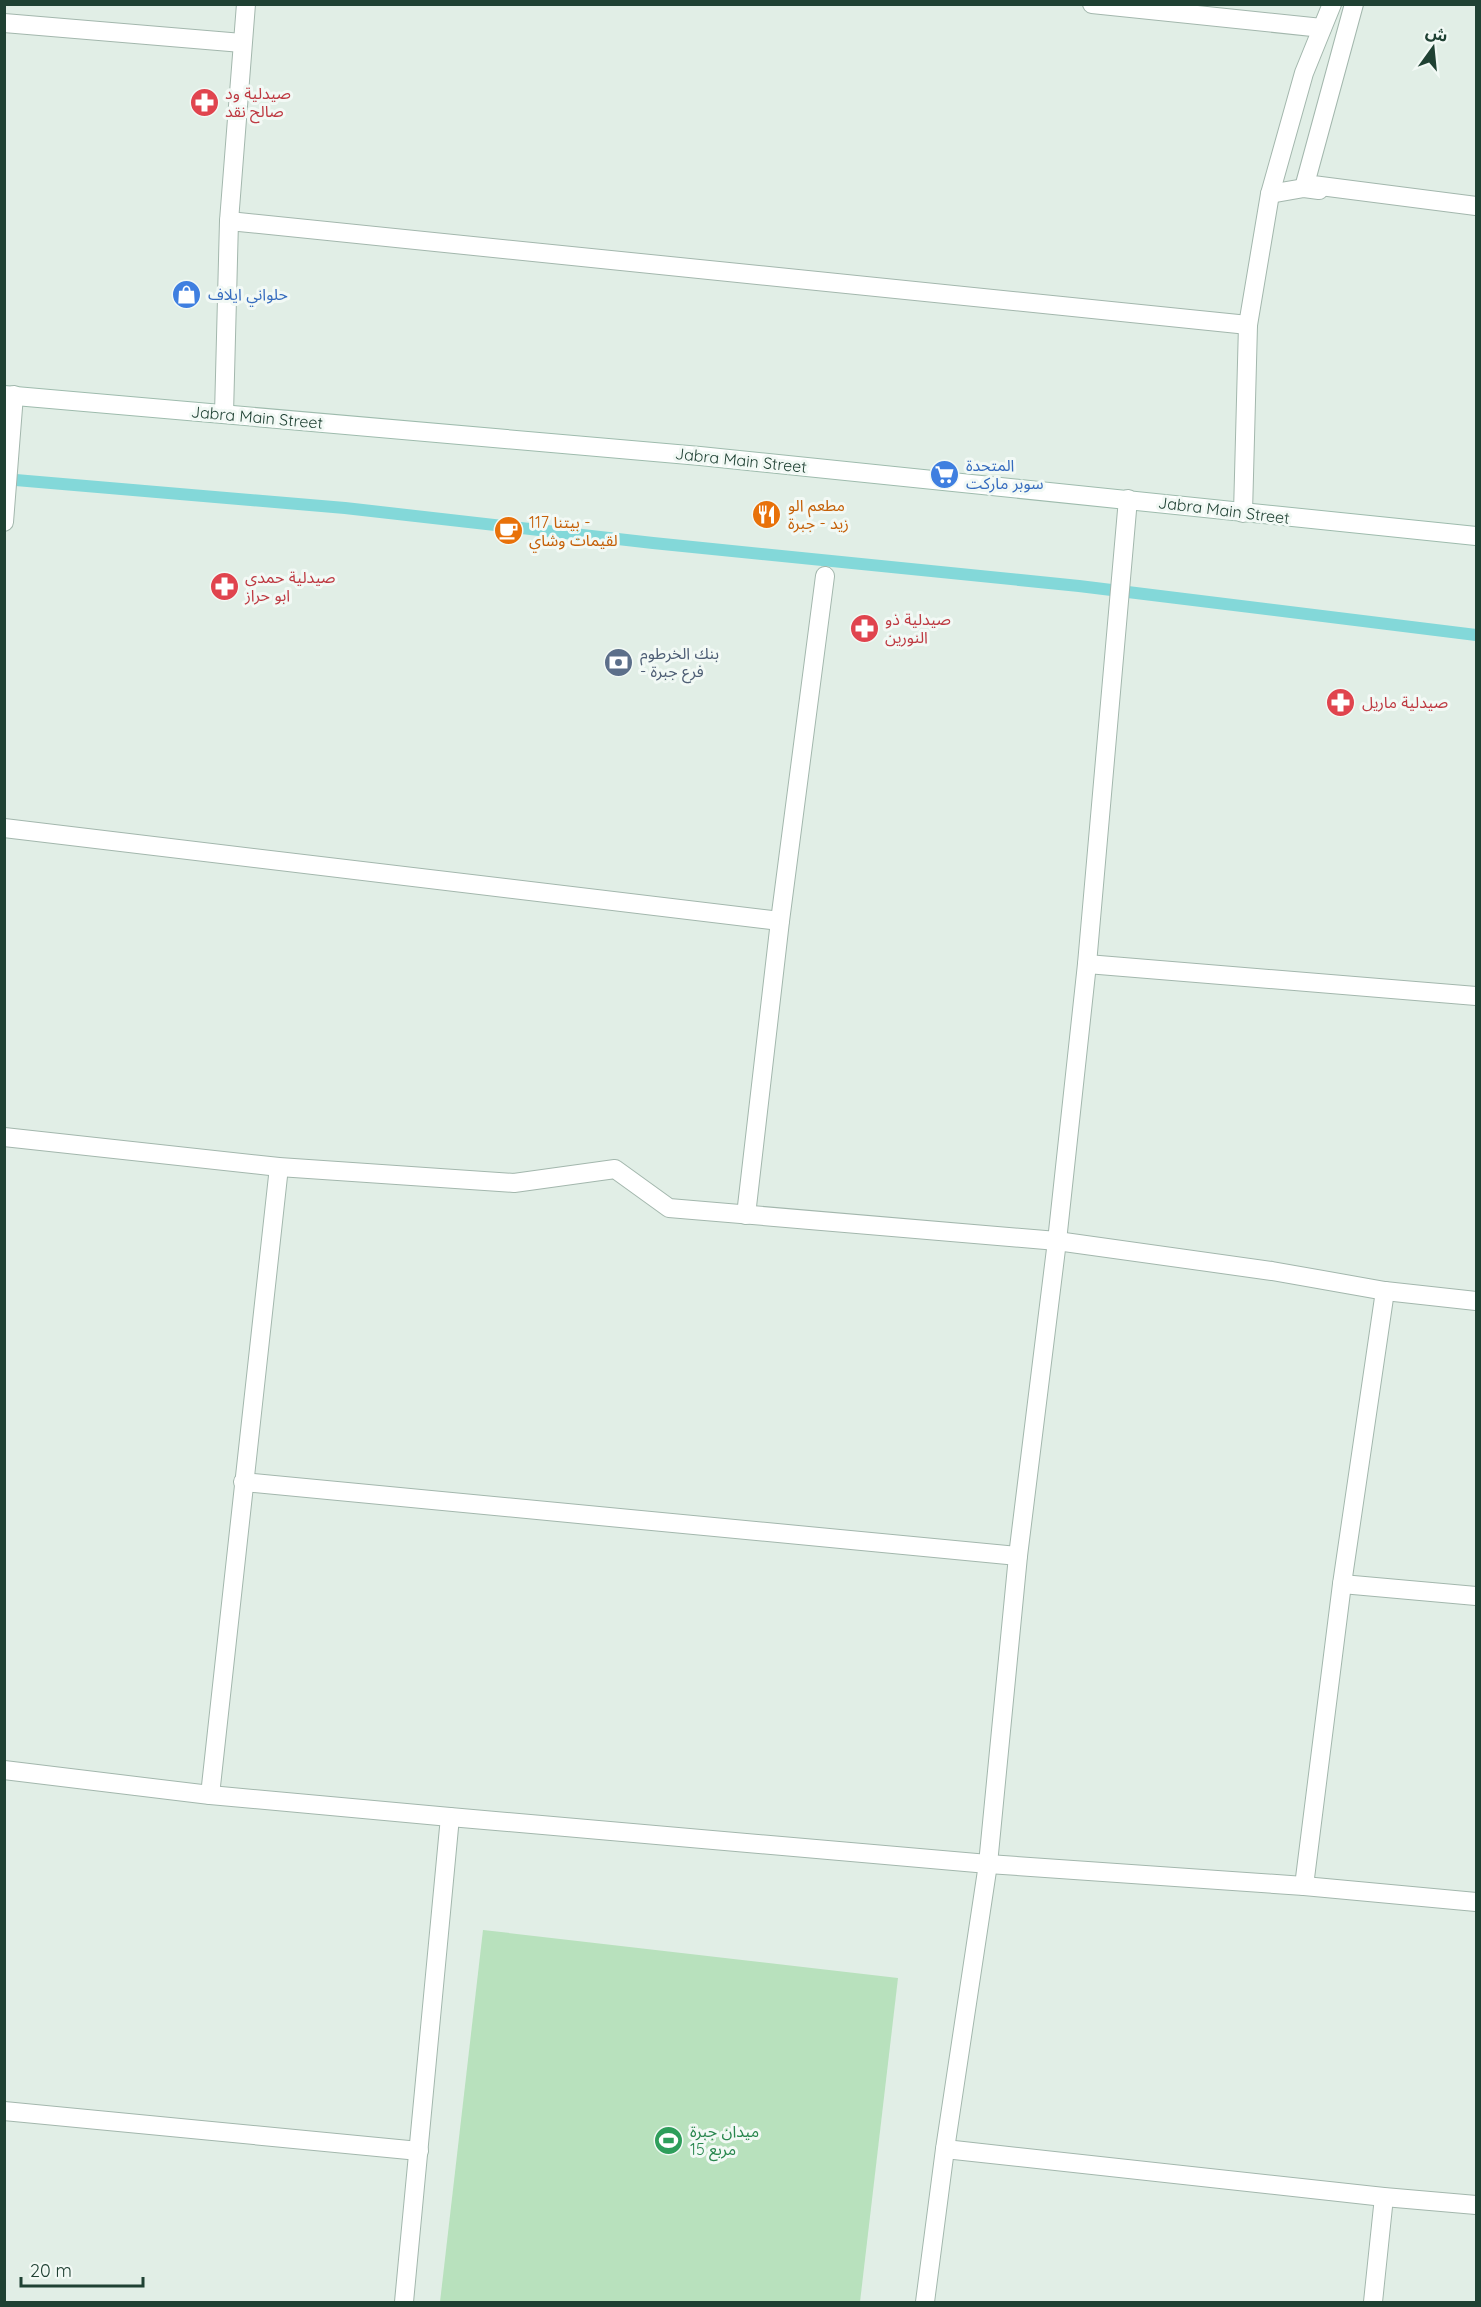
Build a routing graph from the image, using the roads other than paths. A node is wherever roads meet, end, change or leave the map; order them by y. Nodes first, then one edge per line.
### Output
1 (246, 4) edge
2 (1092, 4) edge
3 (1332, 4) edge
4 (1354, 4) edge
5 (4, 23) edge
6 (1322, 28) junction
7 (242, 43) junction
8 (1270, 194) junction
9 (1476, 207) edge
10 (228, 221) junction
11 (1248, 325) junction
12 (9, 395) edge
13 (225, 414) junction
14 (1128, 499) junction
15 (1243, 513) junction
16 (4, 522) edge
17 (1476, 536) edge
18 (825, 576) dead end
19 (4, 828) edge
20 (780, 921) junction
21 (1087, 964) junction
22 (1476, 996) edge
23 (4, 1137) edge
24 (279, 1167) junction
25 (746, 1215) junction
26 (1057, 1242) junction
27 (1385, 1291) junction
28 (1476, 1301) edge
29 (243, 1482) junction
30 (1018, 1556) junction
31 (1342, 1584) junction
32 (1476, 1596) edge
33 (4, 1770) edge
34 (210, 1795) junction
35 (450, 1816) junction
36 (988, 1864) junction
37 (1304, 1886) junction
38 (1476, 1902) edge
39 (4, 2111) edge
40 (945, 2149) junction
41 (418, 2151) junction
42 (1384, 2198) junction
43 (1476, 2205) edge
44 (404, 2302) edge
45 (925, 2302) edge
46 (1373, 2302) edge

1 - 7 street
2 - 6 street
3 - 6 street
4 - 9 street
5 - 7 street
6 - 8 street
7 - 10 street
8 - 9 street
8 - 11 street
10 - 11 street
10 - 13 street
11 - 15 street
12 - 13 street, Jabra Main Street
12 - 16 street
13 - 14 street, Jabra Main Street
14 - 15 street, Jabra Main Street
14 - 21 street
15 - 17 street, Jabra Main Street
18 - 20 street
19 - 20 street
20 - 25 street
21 - 22 street
21 - 26 street
23 - 24 street
24 - 25 street
24 - 29 street
25 - 26 street
26 - 27 street
26 - 30 street
27 - 28 street
27 - 31 street
29 - 30 street
29 - 34 street
30 - 36 street
31 - 32 street
31 - 37 street
33 - 34 street
34 - 35 street
35 - 36 street
35 - 41 street
36 - 37 street
36 - 40 street
37 - 38 street
39 - 41 street
40 - 42 street
40 - 45 street
41 - 44 street
42 - 43 street
42 - 46 street

